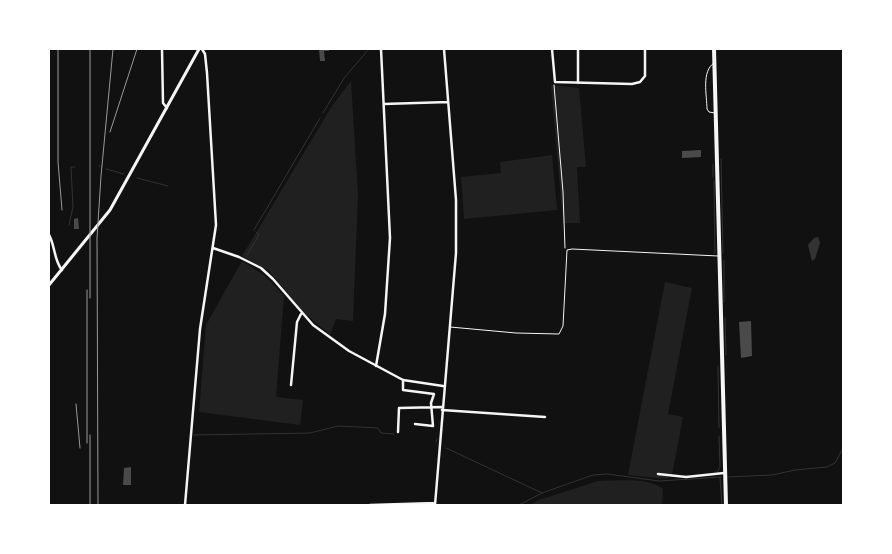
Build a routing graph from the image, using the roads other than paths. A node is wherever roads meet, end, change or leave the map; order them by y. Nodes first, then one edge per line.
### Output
1 (162, 49) edge
2 (200, 49) edge
3 (381, 49) edge
4 (444, 49) edge
5 (552, 49) edge
6 (578, 49) edge
7 (645, 49) edge
8 (714, 49) edge
9 (715, 63) junction
10 (578, 83) junction
11 (448, 102) junction
12 (384, 104) junction
13 (167, 108) junction
14 (716, 113) junction
15 (49, 235) edge
16 (213, 248) junction
17 (719, 256) junction
18 (62, 270) junction
19 (49, 285) edge
20 (301, 314) junction
21 (450, 327) junction
22 (376, 366) junction
23 (403, 380) junction
24 (291, 385) dead end
25 (443, 386) junction
26 (432, 408) junction
27 (442, 409) junction
28 (545, 417) dead end
29 (415, 424) dead end
30 (398, 432) dead end
31 (724, 472) junction
32 (658, 474) dead end
33 (435, 504) edge
34 (185, 505) edge
35 (370, 505) edge
36 (726, 505) edge

1 - 13 street
2 - 13 street
2 - 16 street
3 - 12 street
4 - 11 street
5 - 10 street
6 - 10 street
7 - 10 street
8 - 9 main road
9 - 14 main road
9 - 14 lane
11 - 12 street
11 - 21 street
12 - 22 street
13 - 18 street
14 - 17 main road
15 - 18 street
16 - 20 street
16 - 34 street
17 - 21 lane
17 - 31 main road
18 - 19 street
20 - 22 street
20 - 24 street
21 - 25 street
22 - 23 street
23 - 25 street
23 - 26 street
25 - 27 street
26 - 27 street
26 - 29 street
26 - 30 street
27 - 28 street
27 - 33 street
31 - 32 street
31 - 36 main road
33 - 35 street

